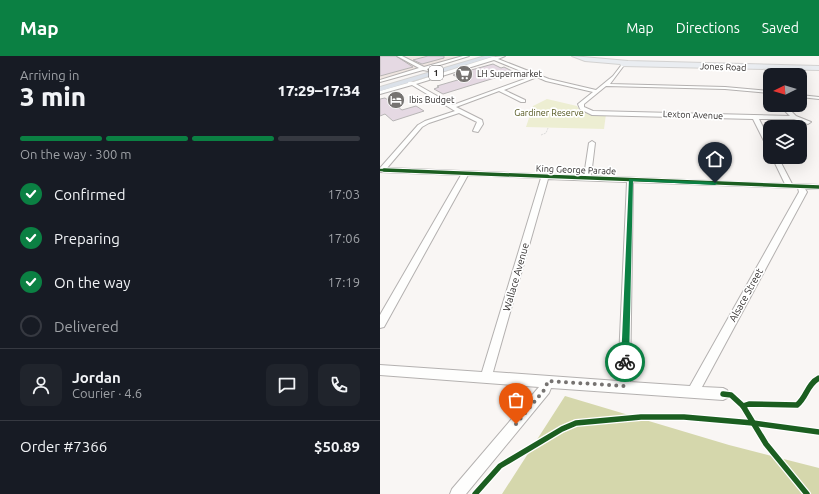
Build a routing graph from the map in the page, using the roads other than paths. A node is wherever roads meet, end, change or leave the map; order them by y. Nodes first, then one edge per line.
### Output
1 (399, 56) edge
2 (467, 56) edge
3 (477, 56) edge
4 (503, 56) edge
5 (574, 56) edge
6 (628, 56) edge
7 (492, 57) edge
8 (624, 63) junction
9 (819, 68) edge
10 (425, 70) junction
11 (537, 76) junction
12 (380, 81) edge
13 (410, 82) junction
14 (380, 85) edge
15 (606, 85) junction
16 (380, 89) edge
17 (500, 90) junction
18 (596, 91) junction
19 (763, 91) edge
20 (380, 93) edge
21 (807, 97) edge
22 (819, 98) edge
23 (523, 102) dead end
24 (452, 107) junction
25 (459, 111) junction
26 (789, 112) edge
27 (755, 117) junction
28 (794, 117) junction
29 (808, 122) dead end
30 (476, 131) dead end
31 (763, 133) edge
32 (592, 143) dead end
33 (780, 164) edge
34 (381, 170) edge
35 (466, 174) junction
36 (545, 176) junction
37 (588, 178) junction
38 (630, 180) junction
39 (794, 186) junction
40 (819, 187) edge
41 (380, 324) edge
42 (380, 370) edge
43 (486, 377) junction
44 (548, 381) junction
45 (624, 386) junction
46 (693, 392) junction
47 (723, 394) dead end
48 (457, 494) edge

1 - 10 street
2 - 10 street
3 - 10 highway, 1
4 - 7 street
5 - 8 main road, Jones Road
6 - 8 street
7 - 11 street
7 - 13 highway, 1
8 - 9 main road, Jones Road
8 - 15 street
10 - 12 street
10 - 14 highway, 1
11 - 17 street
11 - 18 street
13 - 16 highway, 1
13 - 20 street
13 - 24 street
15 - 18 street
15 - 19 street
17 - 23 street
17 - 24 street
18 - 27 street, Lexton Avenue
21 - 22 street
24 - 25 street
25 - 30 street
25 - 34 street
26 - 28 street
27 - 28 street, Lexton Avenue
27 - 31 street
28 - 29 street, Lexton Avenue
32 - 37 street
33 - 39 street
34 - 35 street, King George Parade
35 - 36 street, King George Parade
35 - 41 street
36 - 37 street, King George Parade
36 - 43 street, Wallace Avenue
37 - 38 street, King George Parade
38 - 39 street, King George Parade
38 - 45 street
39 - 40 street, King George Parade
39 - 46 street, Alsace Street
42 - 43 street
43 - 44 street
44 - 45 street
44 - 48 street
45 - 46 street
46 - 47 street

